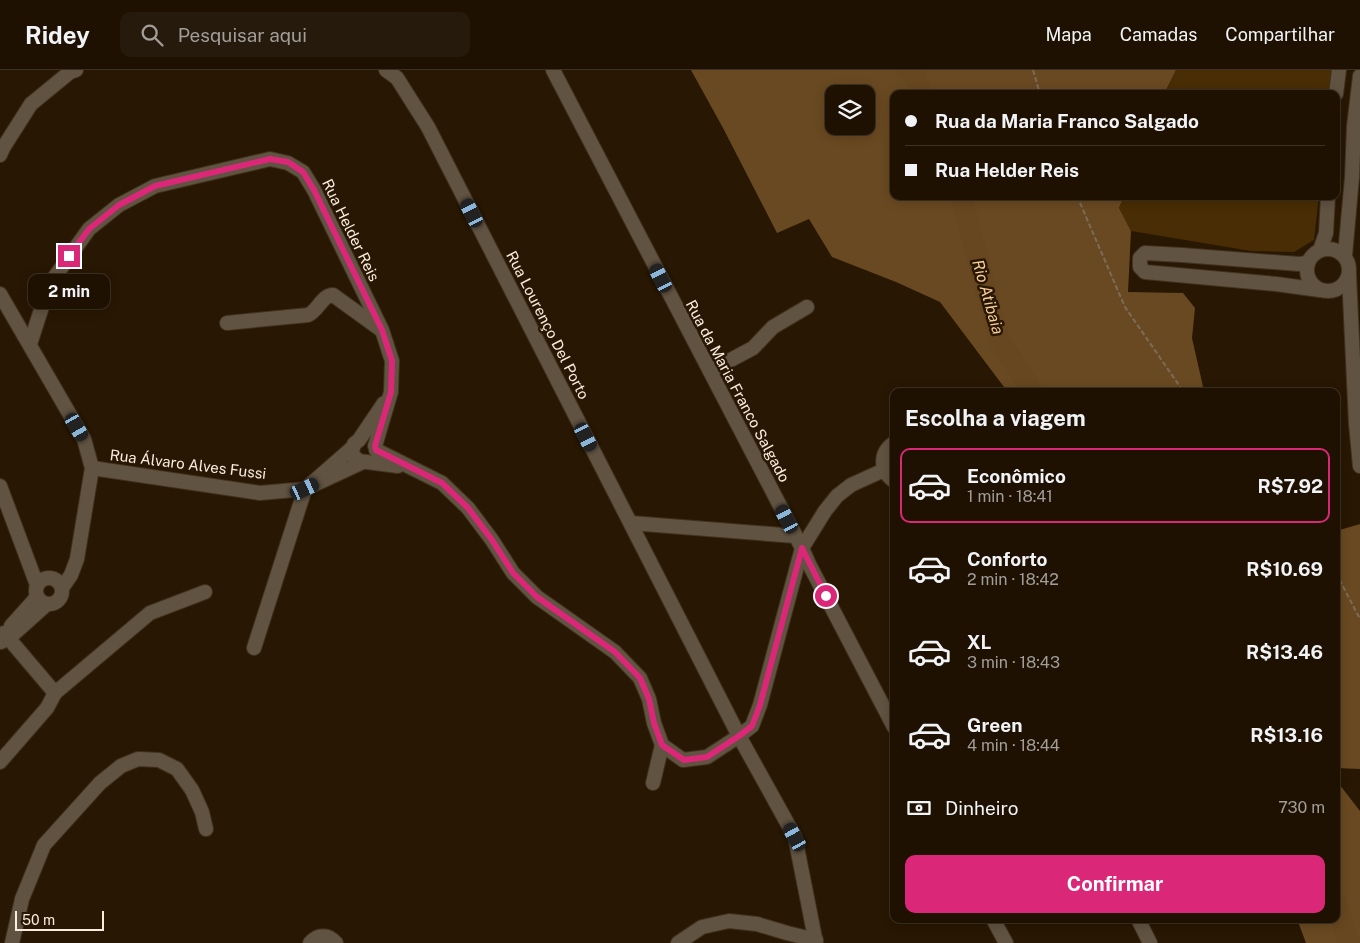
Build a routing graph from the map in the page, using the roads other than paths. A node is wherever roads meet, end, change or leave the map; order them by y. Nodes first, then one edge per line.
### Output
1 (76, 70) edge
2 (386, 70) edge
3 (553, 70) edge
4 (1339, 70) edge
5 (1360, 76) edge
6 (1336, 90) edge
7 (1357, 129) edge
8 (0, 155) edge
9 (1356, 175) edge
10 (1328, 200) edge
11 (1320, 250) junction
12 (1345, 256) junction
13 (1308, 263) junction
14 (1349, 275) junction
15 (1321, 290) junction
16 (0, 294) edge
17 (807, 307) dead end
18 (227, 322) dead end
19 (382, 330) junction
20 (1351, 339) junction
21 (30, 344) junction
22 (710, 371) junction
23 (391, 392) junction
24 (356, 444) junction
25 (890, 447) edge
26 (375, 448) junction
27 (365, 462) junction
28 (1360, 466) edge
29 (92, 468) junction
30 (410, 468) junction
31 (884, 470) junction
32 (890, 479) edge
33 (0, 486) edge
34 (305, 489) junction
35 (630, 523) junction
36 (795, 536) junction
37 (802, 548) junction
38 (47, 588) junction
39 (205, 592) dead end
40 (3, 639) edge
41 (254, 648) dead end
42 (55, 693) junction
43 (890, 719) edge
44 (739, 736) junction
45 (662, 745) junction
46 (0, 762) edge
47 (653, 783) dead end
48 (206, 830) dead end
49 (995, 923) edge
50 (1140, 923) edge
51 (702, 927) junction
52 (816, 942) edge
53 (12, 943) edge
54 (310, 943) edge
55 (336, 943) edge
56 (678, 943) edge
57 (701, 943) edge
58 (1006, 943) edge
59 (1150, 943) edge

1 - 8 street
2 - 35 street, Rua Lourenço Del Porto
3 - 22 street, Rua da Maria Franco Salgado
4 - 6 street
5 - 7 street
7 - 9 street
9 - 12 street
10 - 11 street
11 - 12 street
11 - 13 street
12 - 14 street
13 - 15 street
13 - 15 street
14 - 15 street
14 - 20 street
15 - 20 street
16 - 21 street
17 - 22 street
18 - 19 street
19 - 21 street, Rua Helder Reis
19 - 23 street, Rua Helder Reis
20 - 28 street
21 - 29 street
22 - 36 street, Rua da Maria Franco Salgado
23 - 24 street
23 - 26 street, Rua Helder Reis
24 - 26 street
24 - 27 street
24 - 34 street
25 - 31 street
26 - 27 street
26 - 30 street
27 - 30 street
27 - 34 street, Rua Álvaro Alves Fussi
29 - 34 street, Rua Álvaro Alves Fussi
29 - 38 street
30 - 45 street
31 - 32 street
31 - 37 street
33 - 38 street
34 - 41 street
35 - 36 street
35 - 44 street, Rua Lourenço Del Porto
36 - 37 street, Rua da Maria Franco Salgado
37 - 43 street, Rua da Maria Franco Salgado
37 - 44 street
38 - 40 street
39 - 42 street
40 - 42 street
42 - 46 street
44 - 45 street
44 - 52 street, Rua Lourenço Del Porto
45 - 47 street
48 - 53 street
49 - 58 street
50 - 59 street
51 - 52 street
51 - 56 street
51 - 57 street
54 - 55 street

